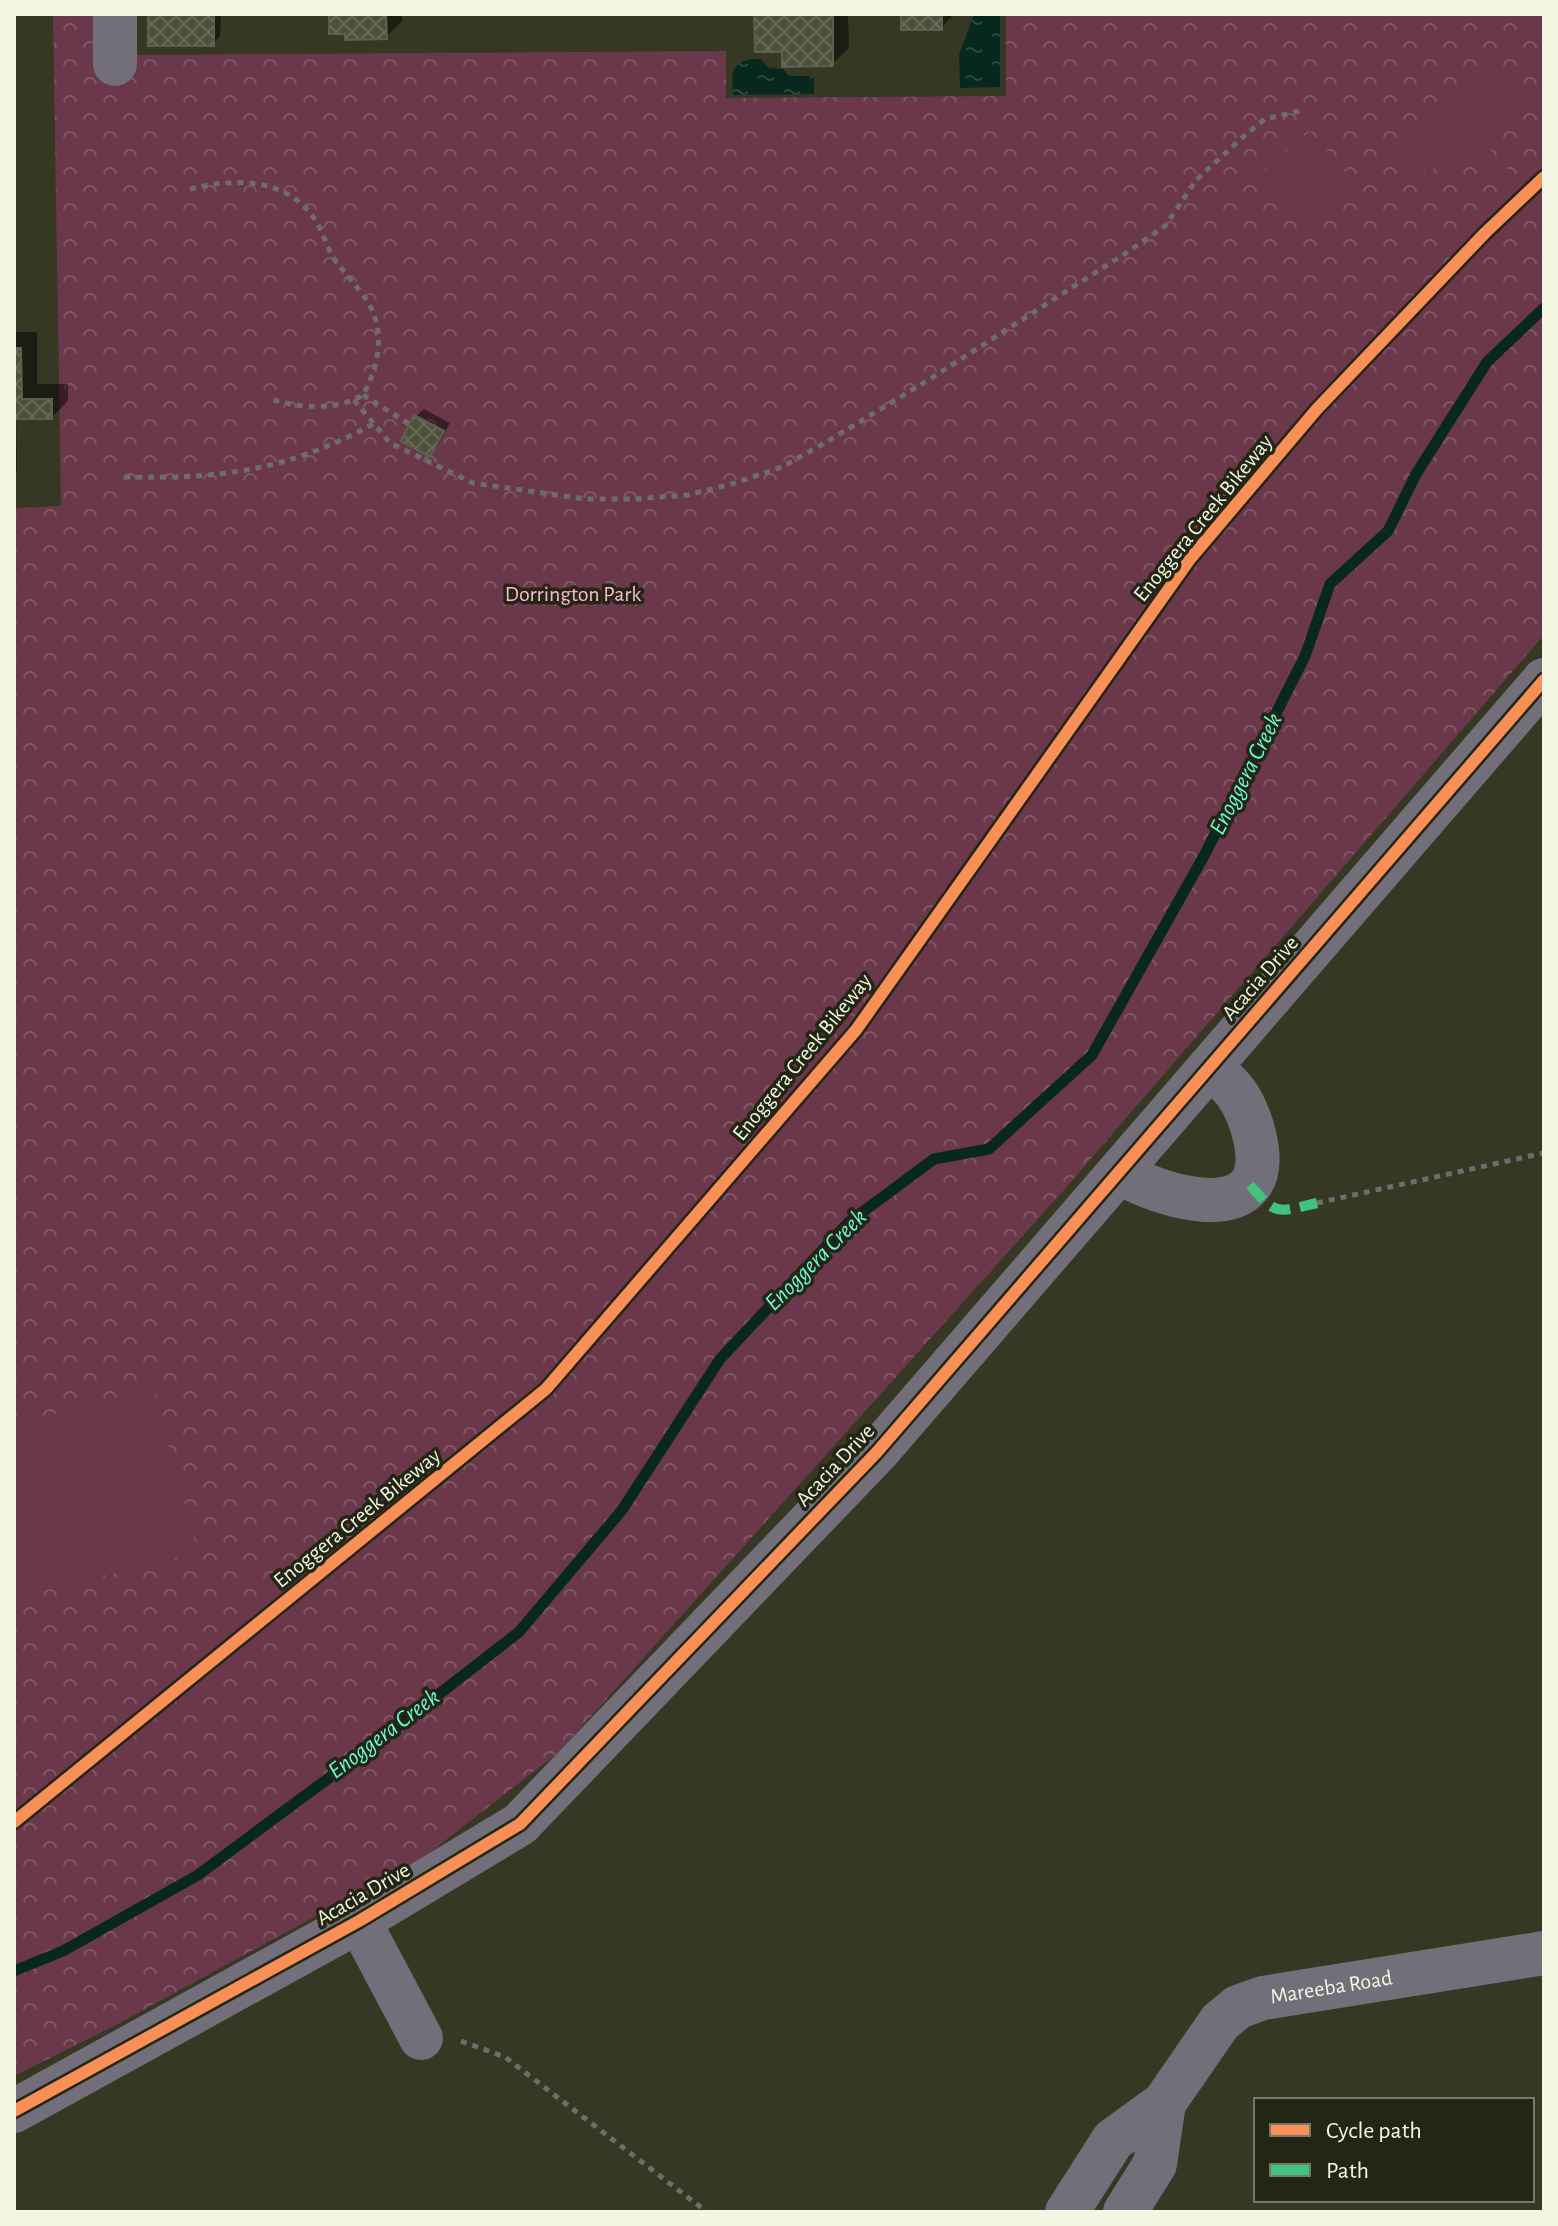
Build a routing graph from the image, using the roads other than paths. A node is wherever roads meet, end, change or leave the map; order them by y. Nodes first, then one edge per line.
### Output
1 (115, 14) edge
2 (115, 64) dead end
3 (1544, 680) edge
4 (1210, 1067) junction
5 (1120, 1173) junction
6 (359, 1921) junction
7 (1544, 1953) edge
8 (421, 2038) road end
9 (1164, 2103) junction
10 (14, 2111) edge
11 (1067, 2212) edge
12 (1125, 2212) edge

1 - 2 street
3 - 4 street, Acacia Drive
4 - 5 street, Acacia Drive
4 - 5 street
5 - 6 street, Acacia Drive
6 - 8 street, Acacia Drive
6 - 10 street, Acacia Drive
7 - 9 street, Mareeba Road
9 - 11 street, Mareeba Road
9 - 12 street, Mareeba Road

